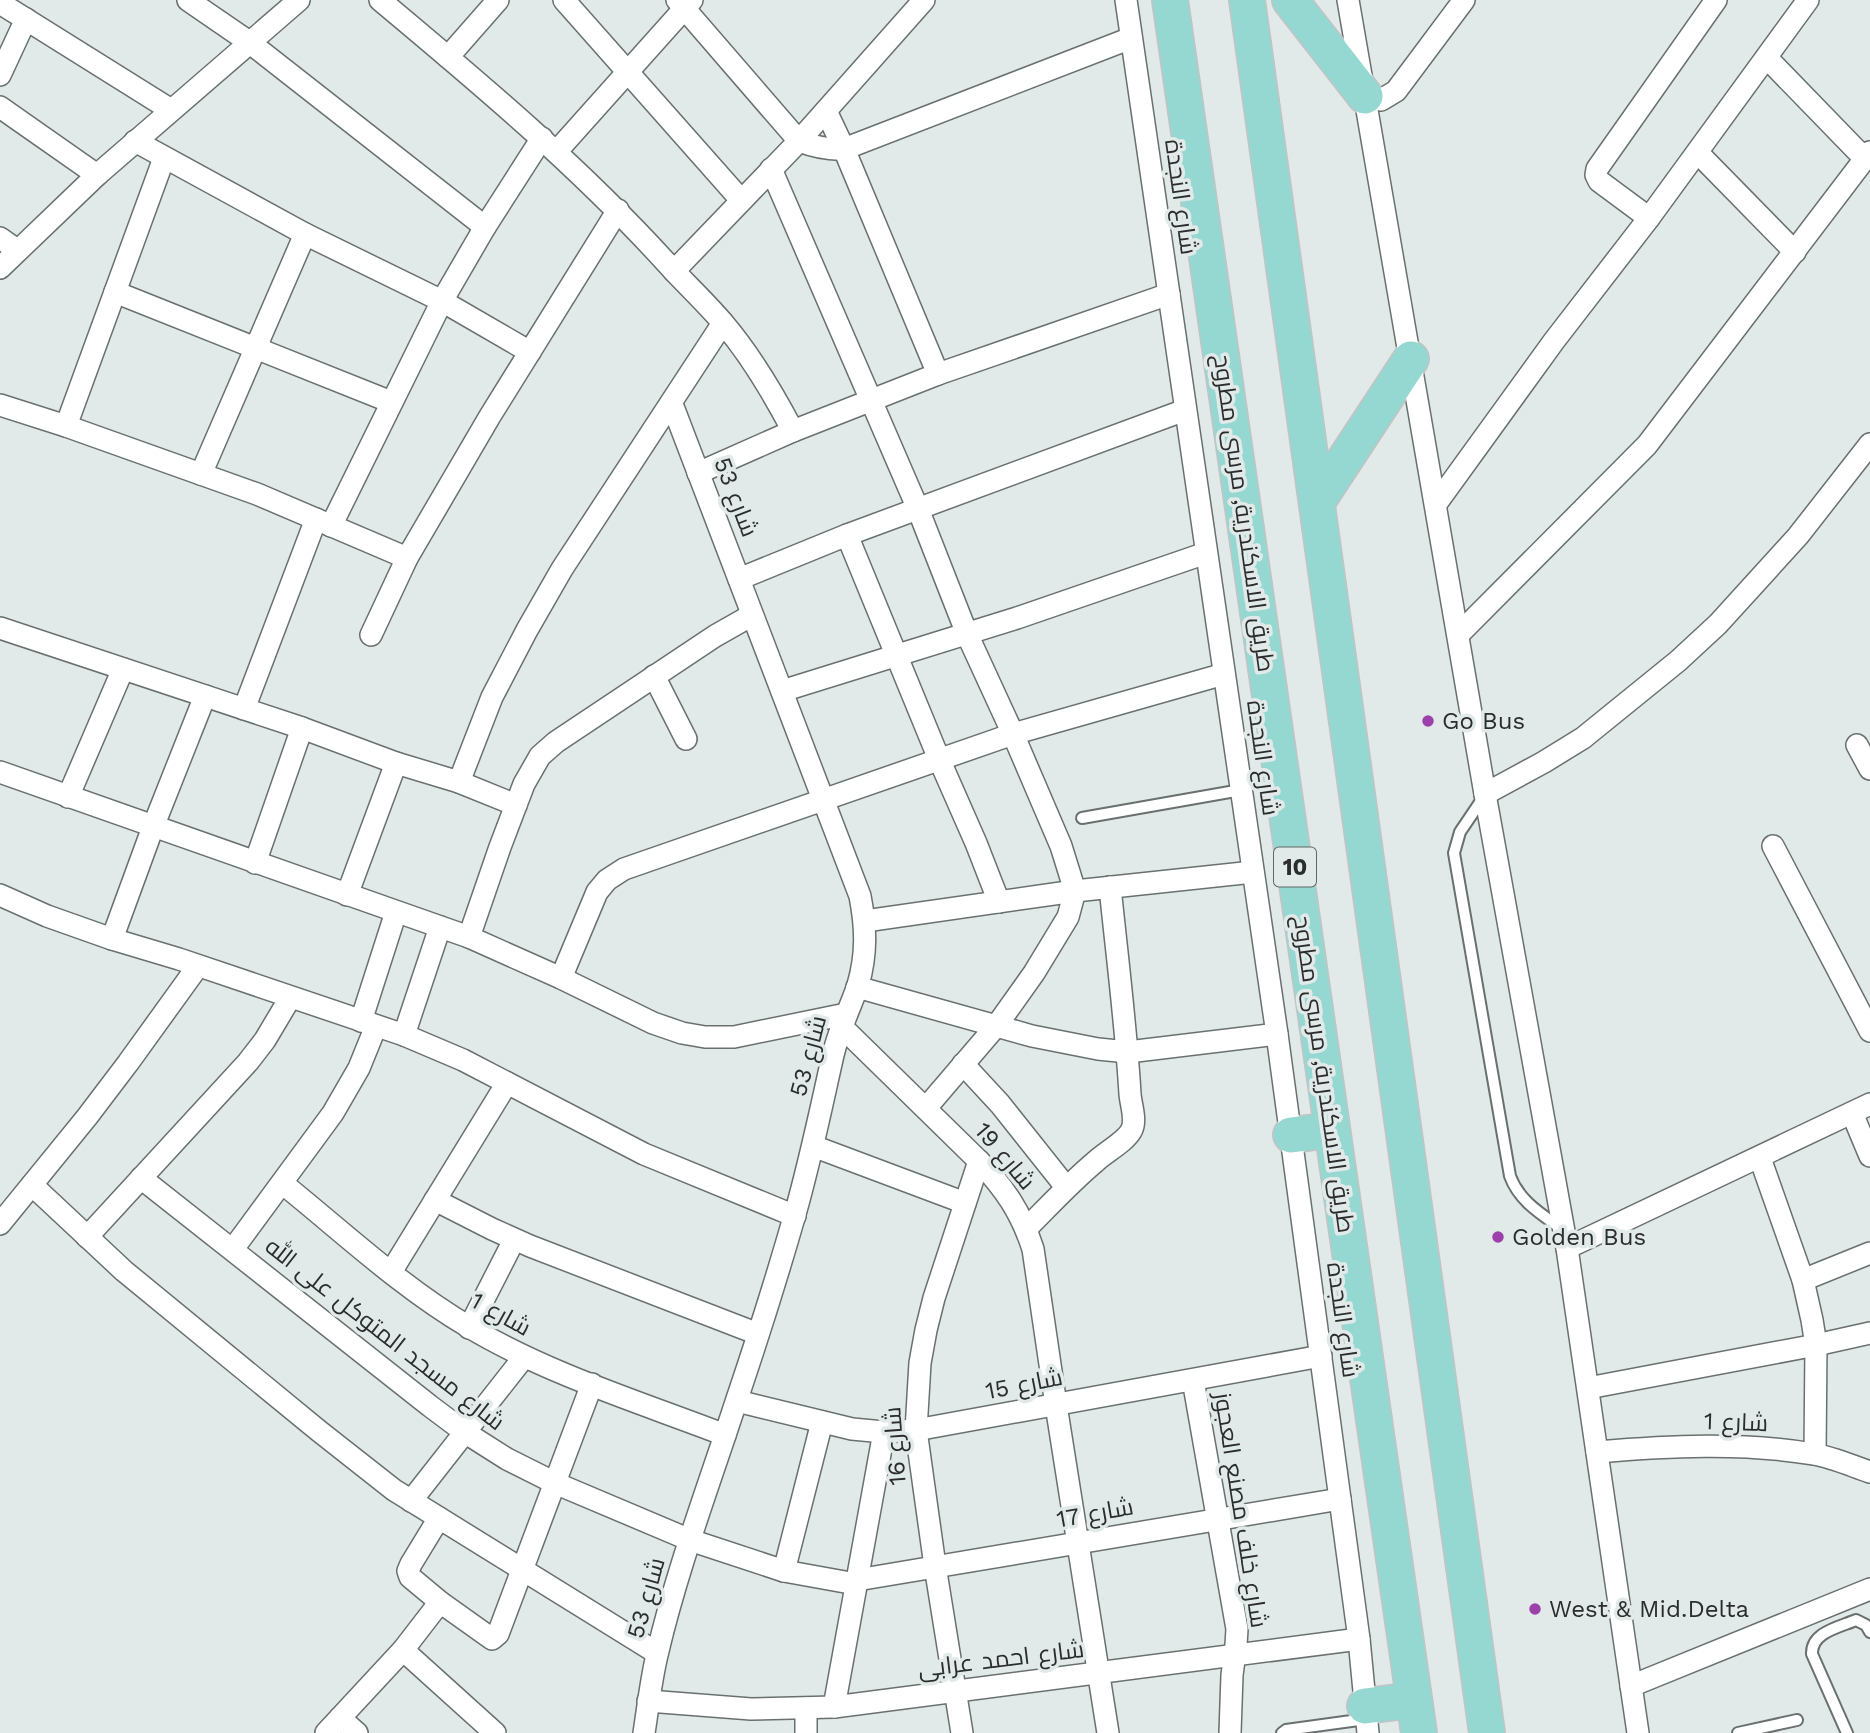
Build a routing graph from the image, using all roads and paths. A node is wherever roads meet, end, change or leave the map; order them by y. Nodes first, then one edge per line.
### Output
1 (188, 0) edge
2 (299, 0) edge
3 (380, 0) edge
4 (498, 0) edge
5 (564, 0) edge
6 (924, 0) edge
7 (1126, 0) edge
8 (1171, 0) edge
9 (1247, 0) edge
10 (1290, 0) edge
11 (1348, 0) edge
12 (1464, 0) edge
13 (1716, 0) edge
14 (1808, 0) edge
15 (685, 3) edge
16 (14, 9) edge
17 (1131, 38) junction
18 (249, 42) junction
19 (448, 57) junction
20 (1767, 58) junction
21 (627, 73) junction
22 (0, 75) edge
23 (1365, 96) junction
24 (0, 107) edge
25 (171, 110) junction
26 (826, 111) junction
27 (135, 141) junction
28 (799, 141) junction
29 (549, 145) junction
30 (844, 149) junction
31 (1698, 153) junction
32 (1867, 156) edge
33 (164, 158) junction
34 (771, 169) junction
35 (97, 175) junction
36 (741, 200) junction
37 (618, 210) junction
38 (1649, 218) junction
39 (485, 227) junction
40 (305, 234) junction
41 (9, 244) edge
42 (1795, 252) junction
43 (0, 268) edge
44 (674, 271) junction
45 (115, 292) junction
46 (1168, 294) junction
47 (442, 301) junction
48 (723, 323) junction
49 (255, 349) junction
50 (530, 352) junction
51 (1410, 359) junction
52 (938, 374) junction
53 (871, 401) junction
54 (391, 402) junction
55 (672, 404) junction
56 (0, 405) edge
57 (1185, 410) junction
58 (66, 426) junction
59 (793, 432) junction
60 (1870, 444) edge
61 (698, 473) junction
62 (201, 474) junction
63 (1319, 499) junction
64 (1436, 504) junction
65 (918, 509) junction
66 (323, 522) junction
67 (847, 535) junction
68 (1206, 553) junction
69 (407, 558) junction
70 (739, 579) junction
71 (752, 615) junction
72 (0, 628) edge
73 (967, 634) junction
74 (372, 635) dead end
75 (1458, 635) junction
76 (897, 656) junction
77 (122, 669) junction
78 (1224, 674) junction
79 (654, 676) junction
80 (782, 691) junction
81 (205, 696) junction
82 (244, 709) junction
83 (302, 728) junction
84 (1013, 734) junction
85 (686, 739) dead end
86 (1857, 745) dead end
87 (939, 759) junction
88 (396, 763) junction
89 (1870, 769) edge
90 (0, 772) edge
91 (459, 782) junction
92 (1241, 790) junction
93 (1485, 794) junction
94 (68, 797) junction
95 (823, 799) junction
96 (516, 805) junction
97 (1082, 818) dead end
98 (153, 827) junction
99 (1773, 846) dead end
100 (255, 863) junction
101 (1253, 872) junction
102 (1110, 887) junction
103 (1075, 891) junction
104 (0, 895) edge
105 (347, 895) junction
106 (999, 902) junction
107 (396, 912) junction
108 (865, 921) junction
109 (440, 927) junction
110 (470, 937) junction
111 (112, 939) junction
112 (198, 966) junction
113 (561, 978) junction
114 (857, 987) junction
115 (290, 998) junction
116 (843, 1020) junction
117 (369, 1024) junction
118 (997, 1025) junction
119 (1870, 1031) edge
120 (1277, 1034) junction
121 (404, 1035) junction
122 (1128, 1052) junction
123 (964, 1065) junction
124 (507, 1083) junction
125 (926, 1108) junction
126 (1861, 1109) edge
127 (1332, 1130) junction
128 (1291, 1135) junction
129 (813, 1146) junction
130 (1870, 1156) edge
131 (1760, 1158) junction
132 (979, 1161) junction
133 (141, 1178) junction
134 (282, 1183) junction
135 (32, 1185) junction
136 (1066, 1187) junction
137 (435, 1200) junction
138 (965, 1203) junction
139 (795, 1216) junction
140 (0, 1224) edge
141 (1026, 1229) junction
142 (87, 1237) junction
143 (514, 1240) junction
144 (1566, 1240) junction
145 (233, 1250) junction
146 (1870, 1253) edge
147 (391, 1272) junction
148 (1803, 1280) junction
149 (469, 1328) junction
150 (758, 1334) junction
151 (1865, 1339) edge
152 (1816, 1345) junction
153 (1321, 1356) junction
154 (524, 1357) junction
155 (1193, 1380) junction
156 (592, 1384) junction
157 (1588, 1388) junction
158 (737, 1401) junction
159 (1056, 1405) junction
160 (822, 1422) junction
161 (916, 1430) junction
162 (884, 1432) junction
163 (466, 1433) junction
164 (725, 1435) junction
165 (1597, 1452) junction
166 (1815, 1454) junction
167 (1870, 1472) edge
168 (555, 1483) junction
169 (1340, 1499) junction
170 (411, 1501) junction
171 (439, 1518) junction
172 (1216, 1519) junction
173 (690, 1540) junction
174 (1078, 1543) junction
175 (935, 1566) junction
176 (523, 1570) junction
177 (784, 1571) junction
178 (857, 1582) junction
179 (1870, 1589) edge
180 (440, 1602) junction
181 (1870, 1632) edge
182 (1359, 1639) junction
183 (403, 1650) junction
184 (657, 1653) junction
185 (1235, 1655) junction
186 (1098, 1673) junction
187 (1632, 1686) junction
188 (955, 1692) junction
189 (648, 1701) junction
190 (834, 1707) junction
191 (806, 1708) junction
192 (1417, 1716) edge
193 (1366, 1719) edge
194 (1797, 1720) dead end
195 (333, 1726) edge
196 (357, 1733) edge
197 (495, 1733) edge
198 (644, 1733) edge
199 (806, 1733) edge
200 (962, 1733) edge
201 (1108, 1733) edge
202 (1230, 1733) edge
203 (1282, 1733) edge
204 (1487, 1733) edge
205 (1638, 1733) edge
206 (1738, 1733) edge
207 (1847, 1733) edge

1 - 18 street
2 - 18 street
3 - 19 street
4 - 19 street
5 - 21 street
6 - 26 street
7 - 17 street, شارع النجدة
8 - 127 main road, طريق الاسكندرية, مرسى مطروح / 10
9 - 63 main road
10 - 23 main road
11 - 23 street
12 - 23 street
13 - 38 street
14 - 20 street
15 - 21 street
15 - 28 street
16 - 22 street
16 - 25 street
17 - 30 street
17 - 46 street, شارع النجدة
18 - 25 street
18 - 39 street
19 - 29 street
20 - 31 street
20 - 32 street
21 - 29 street
21 - 36 street
23 - 51 street
24 - 35 street
25 - 27 street
26 - 28 street
26 - 30 street
27 - 33 street
27 - 35 street
28 - 30 street
28 - 34 street
29 - 37 street
29 - 39 street
30 - 52 street
31 - 38 street
31 - 42 street
32 - 42 street
33 - 40 street
33 - 45 street
34 - 36 street
34 - 53 street
35 - 41 street
36 - 44 street
37 - 44 street
37 - 50 street
38 - 64 street
39 - 47 street
40 - 47 street
40 - 49 street
41 - 43 street
42 - 75 street
44 - 48 street
45 - 49 street
45 - 58 street
46 - 52 street
46 - 57 street, شارع النجدة
47 - 50 street
47 - 54 street
48 - 55 street
48 - 59 street
49 - 54 street
49 - 62 street
50 - 69 street
51 - 63 main road
51 - 64 street
52 - 53 street
53 - 59 street
53 - 65 street
54 - 66 street
55 - 61 street, شارع 53
55 - 91 street
56 - 58 street
57 - 65 street
57 - 68 street, شارع النجدة
58 - 62 street
59 - 61 street
60 - 93 street
61 - 70 street, شارع 53
62 - 66 street
63 - 204 main road
64 - 75 street
65 - 67 street
65 - 73 street
66 - 69 street
66 - 82 street
67 - 70 street
67 - 76 street
68 - 73 street
68 - 78 street, شارع النجدة
69 - 74 street
70 - 71 street, شارع 53
71 - 79 street
71 - 80 street, شارع 53
72 - 77 street
73 - 76 street
73 - 84 street
75 - 93 street
76 - 80 street
76 - 87 street
77 - 81 street
77 - 94 street
78 - 84 street
78 - 92 street, شارع النجدة
79 - 85 street
79 - 96 street
80 - 95 street, شارع 53
81 - 82 street
81 - 98 street
82 - 83 street
83 - 88 street
83 - 100 street
84 - 87 street
84 - 103 street
86 - 89 street
87 - 95 street
87 - 106 street
88 - 91 street
88 - 105 street
90 - 94 street
91 - 96 street
92 - 97 lane
92 - 101 street, شارع النجدة
93 - 144 street
93 - 144 lane
94 - 98 street
95 - 108 street, شارع 53
95 - 113 street
96 - 110 street
98 - 100 street
98 - 111 street
99 - 119 street
100 - 105 street
101 - 102 street
101 - 120 street, شارع النجدة
102 - 103 street
102 - 122 street
103 - 106 street
103 - 118 street
104 - 111 street
105 - 107 street
106 - 108 street
107 - 109 street
107 - 117 street
108 - 114 street, شارع 53
109 - 110 street
109 - 121 street
110 - 113 street
111 - 112 street
112 - 115 street
112 - 135 street
113 - 116 street
114 - 116 street, شارع 53
114 - 118 street
115 - 117 street
115 - 133 street
116 - 125 street, شارع 19
116 - 129 street, شارع 53
117 - 121 street
117 - 134 street
118 - 122 street
118 - 123 street
120 - 122 street
120 - 128 street, شارع النجدة
121 - 124 street
122 - 136 street
123 - 125 street
123 - 136 street
124 - 137 street
124 - 139 street
125 - 132 street, شارع 19
126 - 130 street
126 - 131 street
127 - 128 main road
127 - 192 main road, طريق الاسكندرية, مرسى مطروح / 10
128 - 153 street, شارع النجدة
129 - 138 street
129 - 139 street, شارع 53
131 - 144 street
131 - 148 street
132 - 138 street, شارع 16
132 - 141 street, شارع 19
133 - 142 street
133 - 145 street, شارع مسجد المتوكل على الله
134 - 145 street
134 - 147 street, شارع 1
135 - 140 street
135 - 142 street
136 - 141 street
137 - 143 street
137 - 147 street
138 - 161 street, شارع 16
139 - 150 street, شارع 53
141 - 159 street, شارع 19
142 - 170 street
143 - 149 street
143 - 150 street
144 - 157 street
145 - 163 street, شارع مسجد المتوكل على الله
146 - 148 street
147 - 149 street, شارع 1
148 - 152 street
149 - 154 street, شارع 1
150 - 158 street, شارع 53
151 - 152 street
152 - 157 street
152 - 166 street
153 - 155 street, شارع 15
153 - 169 street, شارع النجدة
154 - 156 street, شارع 1
154 - 163 street
155 - 159 street, شارع 15
155 - 172 street, شارع خلف مصنع العجوز
156 - 164 street, شارع 1
156 - 168 street
157 - 165 street
158 - 160 street, شارع 15
158 - 164 street, شارع 53
159 - 161 street, شارع 15
159 - 174 street, شارع 19
160 - 162 street, شارع 15
160 - 177 street
161 - 162 street, شارع 15
161 - 175 street, شارع 16
162 - 178 street
163 - 168 street, شارع مسجد المتوكل على الله
163 - 170 street
164 - 173 street, شارع 53
165 - 166 street, شارع 1
165 - 187 street
166 - 167 street, شارع 1
168 - 173 street, شارع مسجد المتوكل على الله
168 - 176 street
169 - 172 street, شارع 17
169 - 182 street, شارع النجدة
170 - 171 street
171 - 176 street
171 - 180 street
172 - 174 street, شارع 17
172 - 185 street, شارع خلف مصنع العجوز
173 - 177 street, شارع مسجد المتوكل على الله
173 - 184 street, شارع 53
174 - 175 street, شارع 17
174 - 186 street, شارع 19
175 - 178 street, شارع 17
175 - 188 street, شارع 16
176 - 180 street
176 - 184 street
177 - 178 street, شارع مسجد المتوكل على الله
178 - 190 street
179 - 187 street
180 - 183 street
181 - 207 lane
182 - 185 street, شارع احمد عرابى
182 - 193 street, شارع النجدة
183 - 195 street
183 - 197 street
184 - 189 street, شارع 53
185 - 186 street, شارع احمد عرابى
185 - 202 street, شارع خلف مصنع العجوز
186 - 188 street, شارع احمد عرابى
186 - 201 street, شارع 19
187 - 205 street
188 - 190 street, شارع احمد عرابى
188 - 200 street, شارع 16
189 - 191 street, شارع احمد عرابى
189 - 198 street, شارع 53
190 - 191 street, شارع احمد عرابى
191 - 199 street
192 - 193 main road
193 - 203 lane
194 - 206 lane
195 - 196 street

